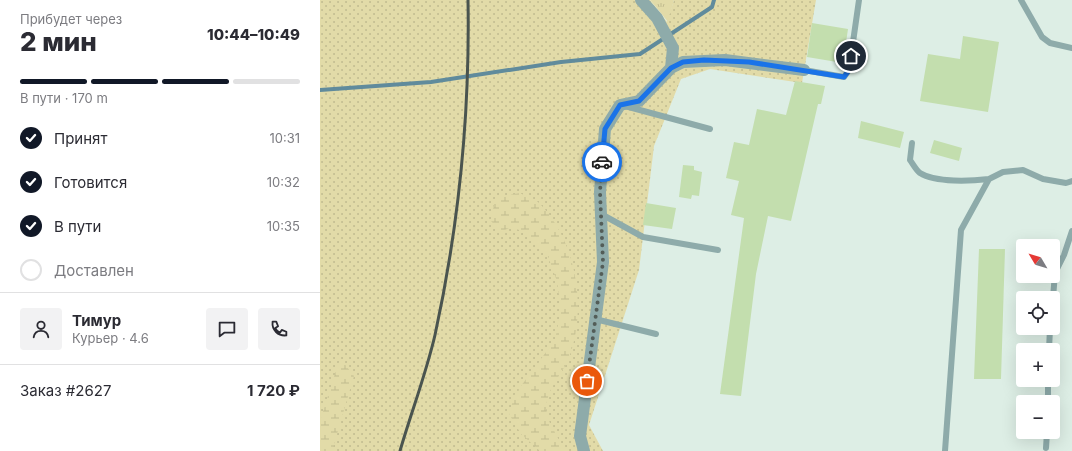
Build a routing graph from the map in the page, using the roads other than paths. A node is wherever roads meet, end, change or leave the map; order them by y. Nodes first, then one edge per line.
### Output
1 (640, 0) edge
2 (859, 0) edge
3 (1021, 0) edge
4 (1072, 48) edge
5 (671, 68) junction
6 (804, 70) joint
7 (620, 105) junction
8 (710, 129) dead end
9 (912, 144) dead end
10 (989, 179) junction
11 (1072, 181) edge
12 (601, 214) junction
13 (1072, 231) edge
14 (718, 250) dead end
15 (1053, 291) edge
16 (595, 319) junction
17 (656, 334) dead end
18 (1047, 439) edge
19 (1046, 448) dead end
20 (584, 451) edge
21 (946, 451) edge

1 - 5 street
2 - 6 lane
3 - 4 lane
5 - 6 street
5 - 7 street
7 - 8 lane
7 - 12 street
9 - 10 lane
10 - 11 lane
10 - 21 lane
12 - 14 lane
12 - 16 street
13 - 15 lane
16 - 17 lane
16 - 20 street
18 - 19 lane

